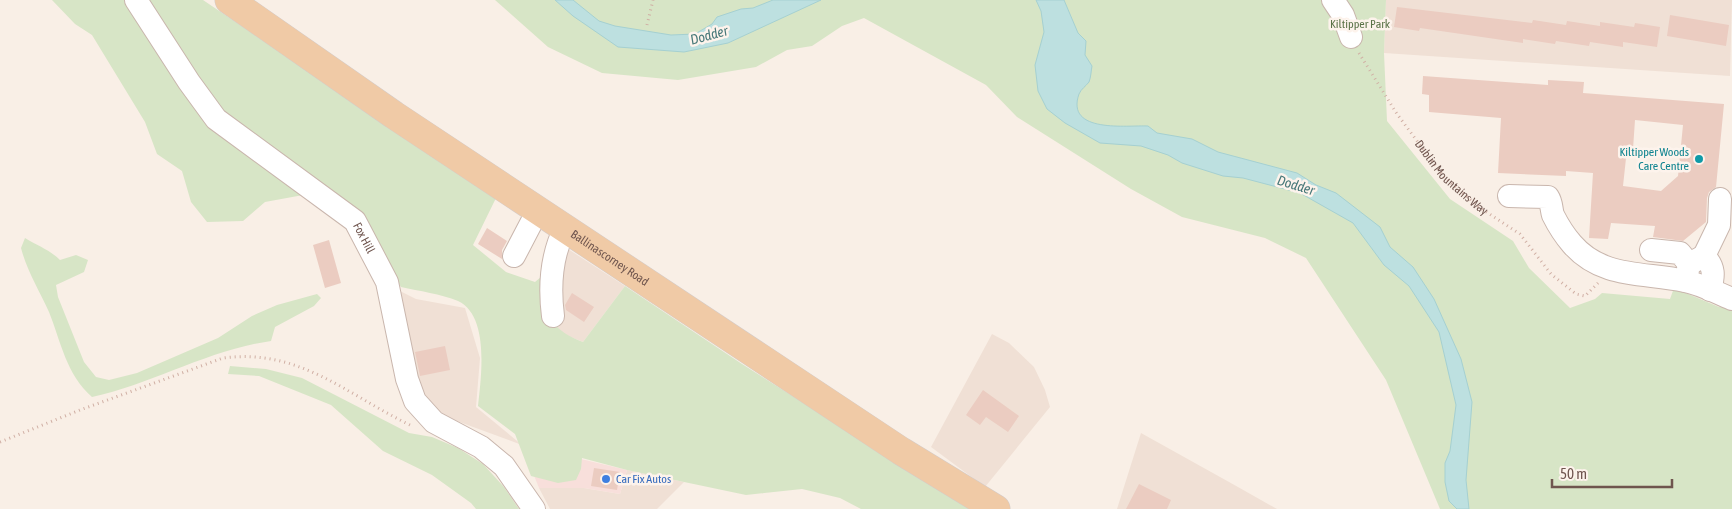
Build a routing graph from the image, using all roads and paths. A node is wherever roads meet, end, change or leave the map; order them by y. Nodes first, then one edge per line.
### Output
1 (136, 0) edge
2 (229, 0) edge
3 (653, 0) edge
4 (1333, 0) edge
5 (647, 25) dead end
6 (1351, 37) joint
7 (1509, 196) dead end
8 (1720, 199) dead end
9 (538, 210) junction
10 (565, 228) junction
11 (1651, 250) dead end
12 (514, 256) dead end
13 (1693, 267) junction
14 (1605, 268) junction
15 (1732, 299) edge
16 (553, 316) dead end
17 (386, 413) dead end
18 (0, 442) edge
19 (534, 509) edge
20 (996, 509) edge

1 - 19 street, Fox Hill
2 - 9 main road, Ballinascorney Road
3 - 5 path
4 - 6 street
6 - 14 path, Dublin Mountains Way
7 - 14 street
8 - 13 street
9 - 10 main road, Ballinascorney Road
9 - 12 street
10 - 16 street
10 - 20 main road, Ballinascorney Road
11 - 13 street
13 - 14 street
13 - 15 street
17 - 18 path

